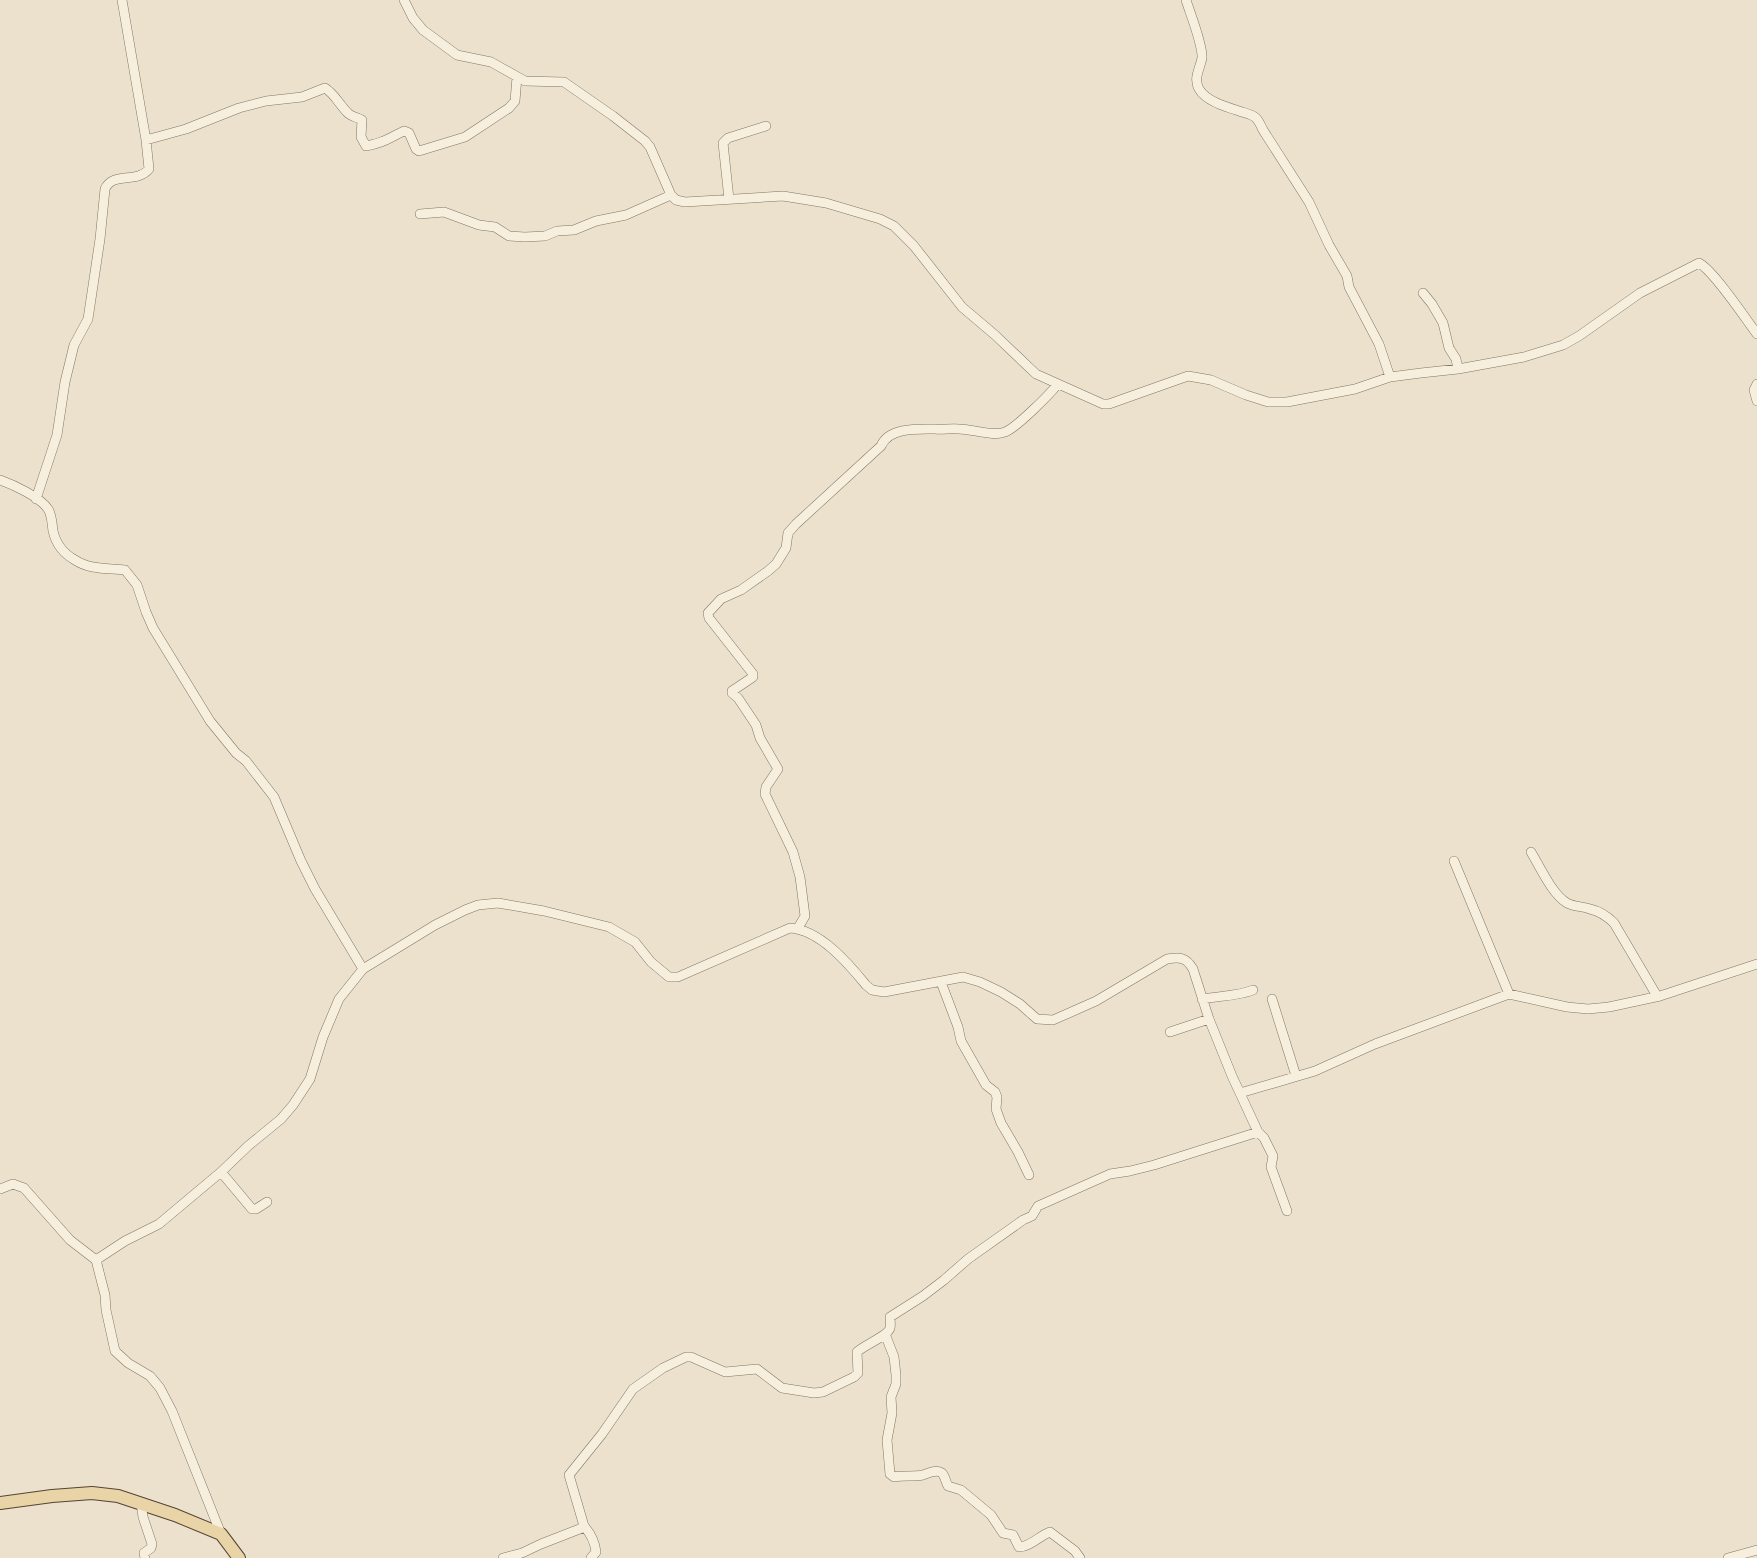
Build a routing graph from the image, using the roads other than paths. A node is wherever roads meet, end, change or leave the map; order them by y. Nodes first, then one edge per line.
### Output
1 (122, 0) edge
2 (404, 0) edge
3 (1186, 0) edge
4 (518, 77) junction
5 (766, 126) dead end
6 (146, 140) junction
7 (671, 195) junction
8 (729, 199) junction
9 (420, 214) dead end
10 (1423, 293) dead end
11 (1756, 331) edge
12 (1458, 369) junction
13 (1390, 378) junction
14 (1757, 384) edge
15 (1057, 385) junction
16 (1757, 401) edge
17 (0, 480) edge
18 (36, 499) junction
19 (1531, 852) dead end
20 (1454, 861) dead end
21 (798, 928) junction
22 (1757, 964) edge
23 (363, 969) junction
24 (941, 982) junction
25 (1253, 990) dead end
26 (1509, 994) junction
27 (1657, 996) junction
28 (1202, 999) junction
29 (1272, 999) dead end
30 (1209, 1019) junction
31 (1170, 1032) dead end
32 (1296, 1076) junction
33 (1240, 1093) junction
34 (1258, 1132) junction
35 (221, 1172) junction
36 (1029, 1175) dead end
37 (0, 1189) edge
38 (267, 1202) dead end
39 (1287, 1211) dead end
40 (96, 1260) junction
41 (885, 1334) junction
42 (0, 1503) edge
43 (141, 1503) junction
44 (584, 1526) junction
45 (221, 1534) junction
46 (1757, 1550) edge
47 (145, 1558) edge
48 (239, 1558) edge
49 (502, 1558) edge
50 (593, 1558) edge
51 (1080, 1558) edge
52 (1728, 1558) edge

1 - 6 street
2 - 4 street
3 - 13 street
4 - 6 street
4 - 7 street
5 - 8 street
6 - 18 street
7 - 8 street
7 - 9 street
8 - 15 street
10 - 12 street
11 - 12 street
12 - 13 street
13 - 15 street
14 - 16 street
15 - 21 street
17 - 18 street
18 - 23 street
19 - 27 street
20 - 26 street
21 - 23 street
21 - 24 street
22 - 27 street
23 - 35 street
24 - 28 street
24 - 36 street
25 - 28 street
26 - 27 street
26 - 32 street
28 - 30 street
29 - 32 street
30 - 31 street
30 - 33 street
32 - 33 street
33 - 34 street
34 - 39 street
34 - 41 street
35 - 38 street
35 - 40 street
37 - 40 street
40 - 45 street
41 - 44 street
41 - 51 street
42 - 43 main road
43 - 45 main road
43 - 47 street
44 - 49 street
44 - 50 street
45 - 48 main road
46 - 52 street

